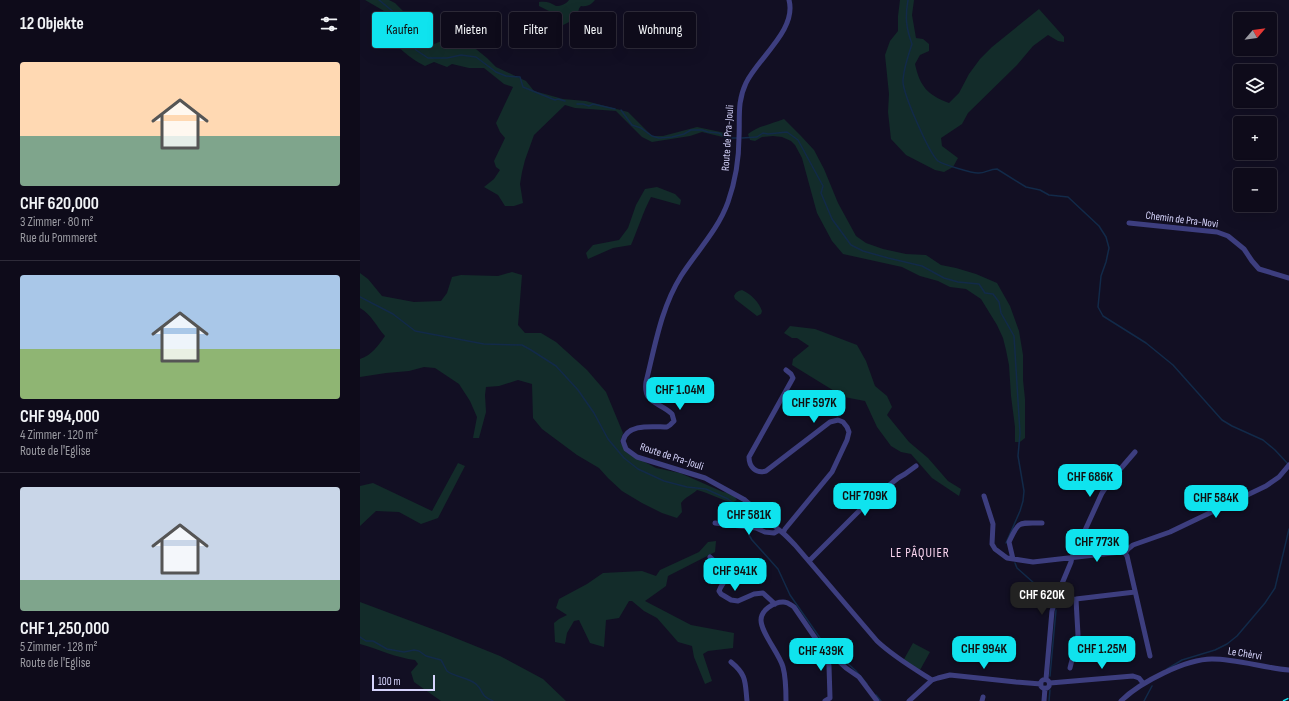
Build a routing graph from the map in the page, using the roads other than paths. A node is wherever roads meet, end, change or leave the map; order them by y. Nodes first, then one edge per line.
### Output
1 (789, 0) edge
2 (1130, 223) dead end
3 (1289, 278) edge
4 (786, 370) dead end
5 (1136, 452) dead end
6 (916, 466) dead end
7 (1288, 466) edge
8 (984, 496) dead end
9 (715, 522) dead end
10 (1042, 523) dead end
11 (781, 531) junction
12 (1125, 552) junction
13 (710, 557) dead end
14 (1074, 557) junction
15 (1013, 559) junction
16 (809, 561) junction
17 (1134, 592) junction
18 (1076, 599) junction
19 (1055, 601) junction
20 (775, 604) junction
21 (826, 649) junction
22 (1150, 656) dead end
23 (731, 662) dead end
24 (1070, 668) dead end
25 (1289, 670) edge
26 (932, 680) junction
27 (1048, 681) junction
28 (1143, 683) junction
29 (1041, 684) junction
30 (1045, 688) junction
31 (747, 701) edge
32 (786, 701) edge
33 (825, 701) edge
34 (877, 701) edge
35 (909, 701) edge
36 (1044, 701) edge
37 (1122, 701) edge

1 - 11 street, Route de Pra-Jouli
2 - 3 street, Chemin de Pra-Novi
4 - 11 street
5 - 14 street
6 - 16 street
7 - 12 street
8 - 15 street
9 - 11 street
10 - 15 street
11 - 16 street, Route de Pra-Jouli
12 - 14 street
12 - 17 street
13 - 20 street
14 - 15 street
14 - 19 street
16 - 26 street, Route de Pra-Jouli
17 - 18 street
17 - 22 street
18 - 19 street
18 - 24 street
19 - 27 street
20 - 21 street
20 - 32 street
21 - 33 street
21 - 34 street
23 - 31 street
25 - 28 street, Le Chèrvi
26 - 29 street
26 - 35 street
27 - 28 street
27 - 29 street
27 - 30 street
28 - 37 street, Le Chèrvi
29 - 30 street
30 - 36 street

